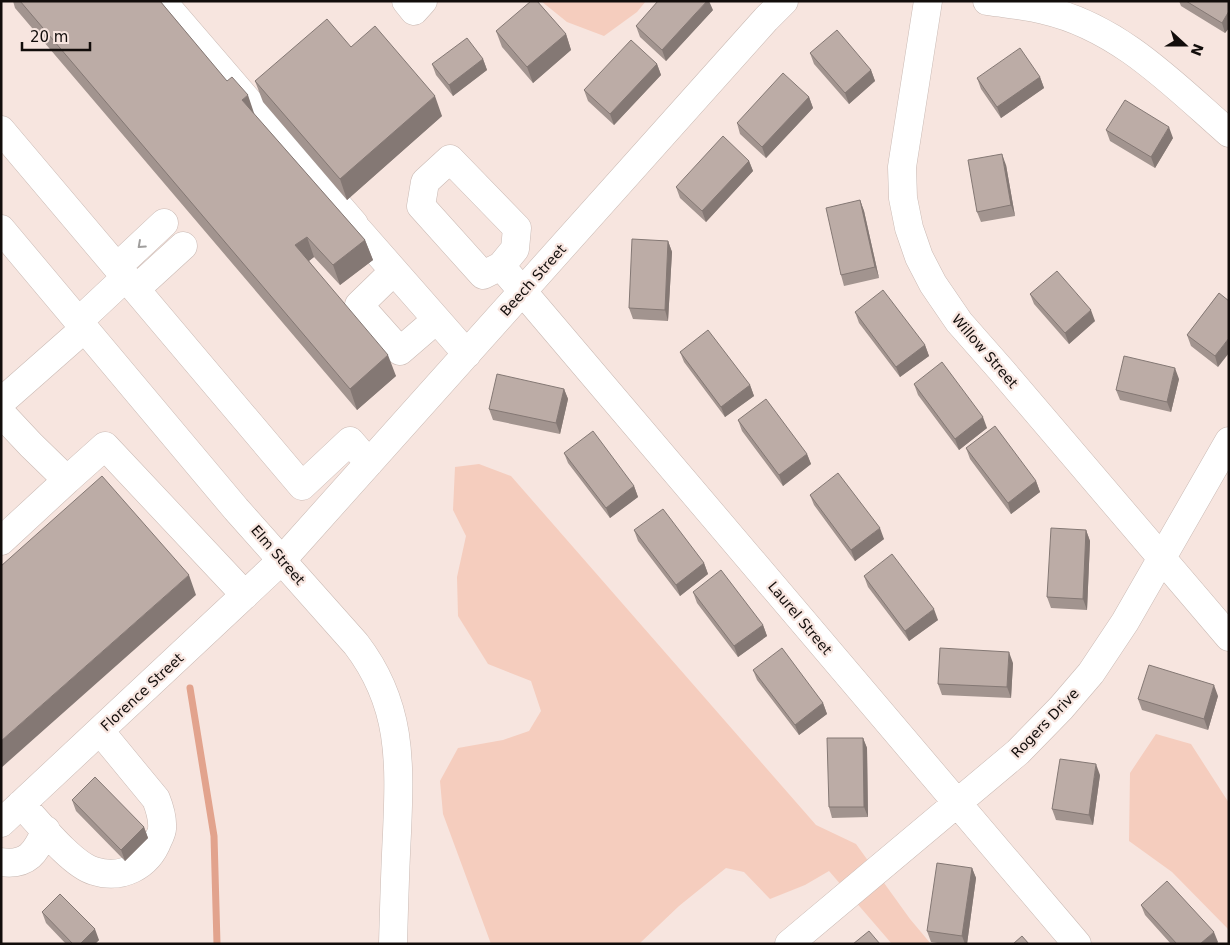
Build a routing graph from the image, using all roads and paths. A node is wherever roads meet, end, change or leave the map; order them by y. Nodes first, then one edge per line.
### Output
1 (162, 1) edge
2 (406, 1) edge
3 (423, 1) edge
4 (784, 1) edge
5 (928, 1) edge
6 (987, 1) edge
7 (1, 130) edge
8 (1229, 133) edge
9 (164, 223) dead end
10 (1, 229) edge
11 (183, 246) dead end
12 (501, 266) dead end
13 (394, 271) junction
14 (126, 278) junction
15 (522, 292) junction
16 (436, 320) junction
17 (82, 325) junction
18 (467, 354) junction
19 (1, 402) edge
20 (1, 412) edge
21 (1229, 441) edge
22 (368, 463) junction
23 (67, 480) junction
24 (1, 541) edge
25 (1161, 558) junction
26 (282, 560) junction
27 (245, 595) junction
28 (1229, 637) edge
29 (100, 731) junction
30 (958, 803) junction
31 (22, 804) junction
32 (1, 823) edge
33 (46, 830) junction
34 (1, 862) edge
35 (392, 944) edge
36 (789, 944) edge
37 (1077, 944) edge

1 - 13 street
2 - 3 street
4 - 15 street, Beech Street
5 - 25 street, Willow Street
6 - 8 street
7 - 14 street
9 -> 14 street
10 - 17 street, Elm Street
11 - 14 street
12 - 15 street, Laurel Street
13 - 16 street
13 - 16 street
14 - 17 street
14 - 22 street
15 - 18 street, Beech Street
15 - 30 street, Laurel Street
16 - 18 street
17 - 19 street
17 - 26 street, Elm Street
18 - 22 street, Beech Street
20 - 23 street
21 - 25 street, Rogers Drive
22 - 26 street, Beech Street
23 - 24 street
23 - 27 street
25 - 28 street, Willow Street
25 - 30 street, Rogers Drive
26 - 27 street, Florence Street
26 - 35 street, Elm Street
27 - 29 street, Florence Street
29 - 31 street, Florence Street
29 - 33 street
30 - 36 street, Rogers Drive
30 - 37 street, Laurel Street
31 - 32 street, Florence Street
31 - 33 street
33 - 34 street

